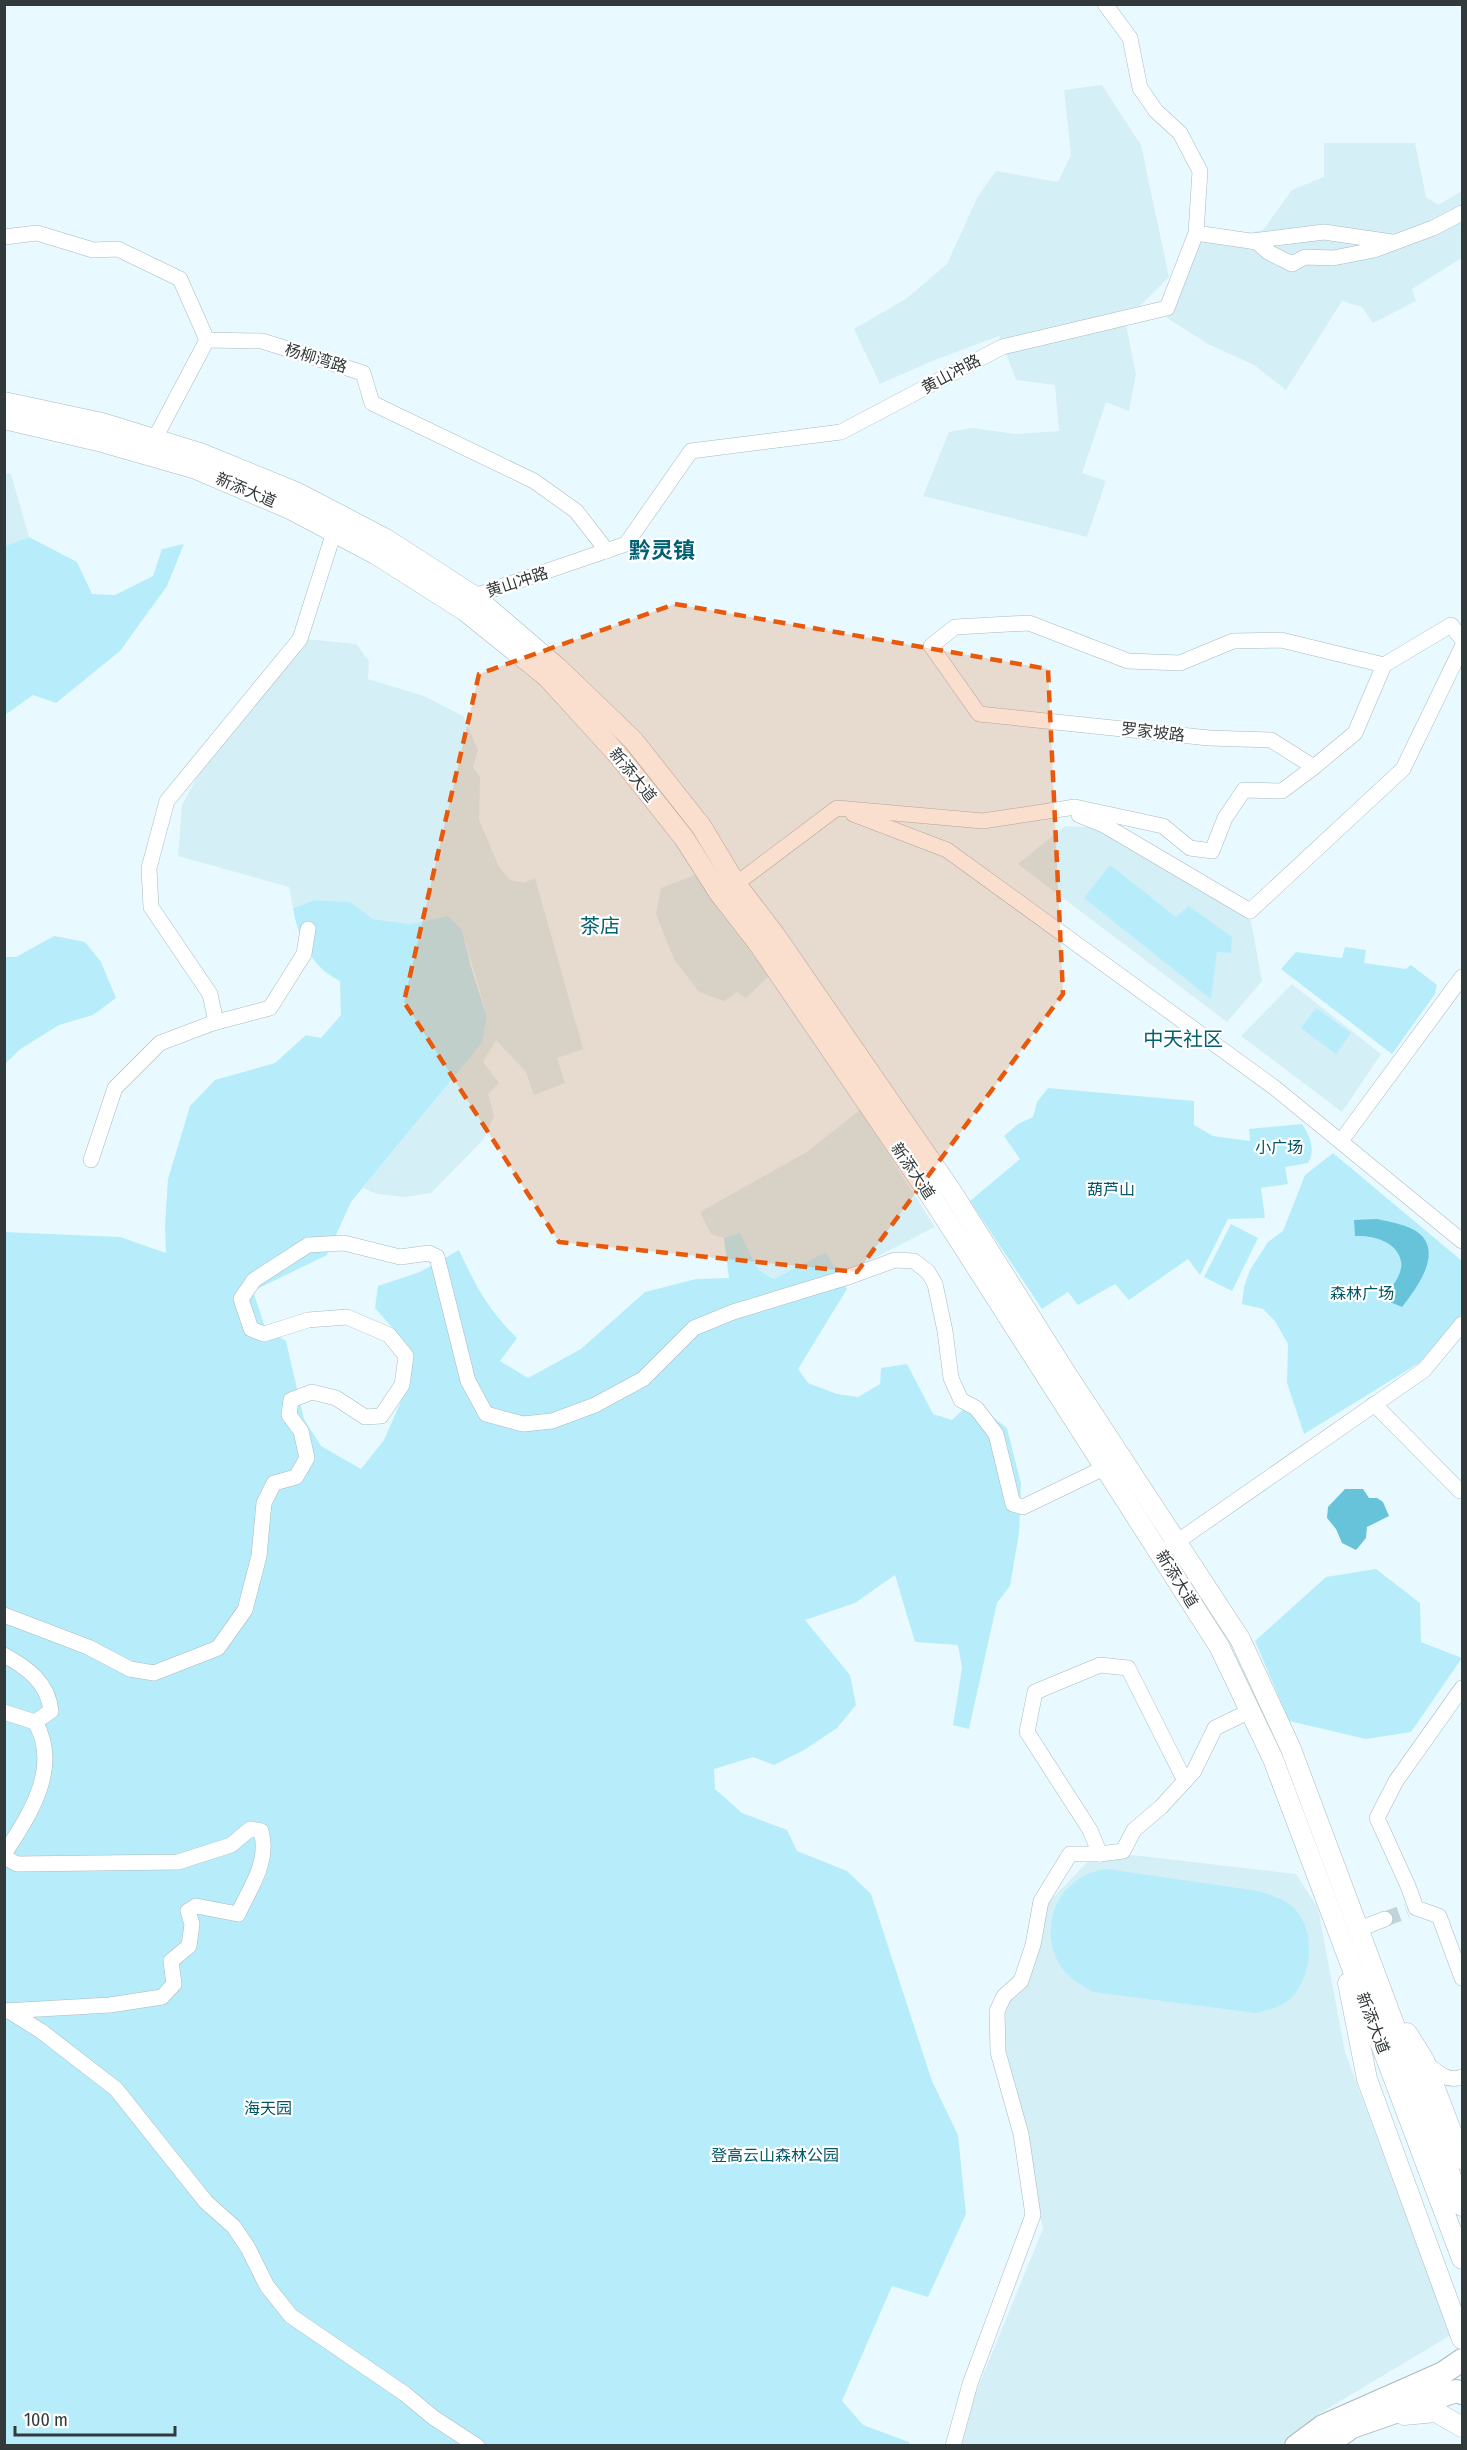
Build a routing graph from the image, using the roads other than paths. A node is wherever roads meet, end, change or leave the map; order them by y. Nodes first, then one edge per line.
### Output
1 (1105, 4) edge
2 (1462, 213) edge
3 (1196, 233) junction
4 (4, 237) edge
5 (1257, 242) junction
6 (1393, 242) junction
7 (207, 340) junction
8 (4, 402) edge
9 (4, 419) edge
10 (154, 440) junction
11 (334, 532) junction
12 (607, 551) junction
13 (469, 603) junction
14 (1462, 639) edge
15 (1462, 647) edge
16 (1383, 664) junction
17 (1314, 767) junction
18 (837, 808) junction
19 (1063, 808) junction
20 (736, 884) junction
21 (308, 929) dead end
22 (1462, 977) edge
23 (216, 1022) junction
24 (1341, 1142) junction
25 (91, 1160) dead end
26 (1462, 1241) edge
27 (1462, 1324) edge
28 (1374, 1404) junction
29 (1106, 1467) junction
30 (1462, 1494) edge
31 (1178, 1541) junction
32 (1161, 1553) junction
33 (4, 1615) edge
34 (4, 1655) edge
35 (1462, 1688) edge
36 (1250, 1711) junction
37 (4, 1712) edge
38 (34, 1722) junction
39 (1185, 1781) junction
40 (1100, 1854) junction
41 (1385, 1919) tunnel mouth
42 (1337, 1928) junction
43 (1359, 1929) junction
44 (1462, 1978) edge
45 (1385, 2000) junction
46 (7, 2011) edge
47 (1424, 2060) junction
48 (1462, 2077) edge
49 (1462, 2159) edge
50 (1462, 2206) edge
51 (1462, 2259) edge
52 (1462, 2338) edge
53 (1462, 2360) edge
54 (1462, 2393) edge
55 (1352, 2427) junction
56 (1462, 2427) edge
57 (477, 2445) edge
58 (953, 2445) edge
59 (1296, 2445) edge
60 (1325, 2445) edge

1 - 3 street, 黄山冲路
2 - 6 street
3 - 5 street
3 - 12 street, 黄山冲路
4 - 7 street
5 - 6 street
5 - 6 street
7 - 10 street
7 - 12 street, 杨柳湾路
8 - 10 main road, 新添大道
9 - 11 main road, 新添大道
10 - 13 main road, 新添大道
11 - 13 main road, 新添大道
11 - 23 street
12 - 13 street, 黄山冲路
13 - 20 main road, 新添大道
13 - 29 main road, 新添大道
14 - 16 street
15 - 19 street
16 - 17 street
16 - 17 street, 罗家坡路
17 - 19 street
18 - 19 street
18 - 20 street
18 - 24 street
20 - 31 main road, 新添大道
21 - 23 street
22 - 24 street
23 - 25 street
24 - 26 street
27 - 28 street
28 - 30 street
28 - 31 street
29 - 32 main road, 新添大道
29 - 33 street
31 - 32 street
31 - 43 main road, 新添大道
32 - 36 main road, 新添大道
34 - 38 street
35 - 44 street
36 - 39 street
36 - 42 main road, 新添大道
37 - 38 street
38 - 46 street
39 - 40 street
39 - 40 street
40 - 58 street
41 - 43 street
42 - 51 main road, 新添大道
42 - 52 main road
43 - 45 main road, 新添大道
45 - 47 main road
45 - 50 main road, 新添大道
46 - 57 street
47 - 48 street
47 - 49 main road
53 - 59 highway
54 - 55 highway
55 - 56 main road
55 - 60 highway

